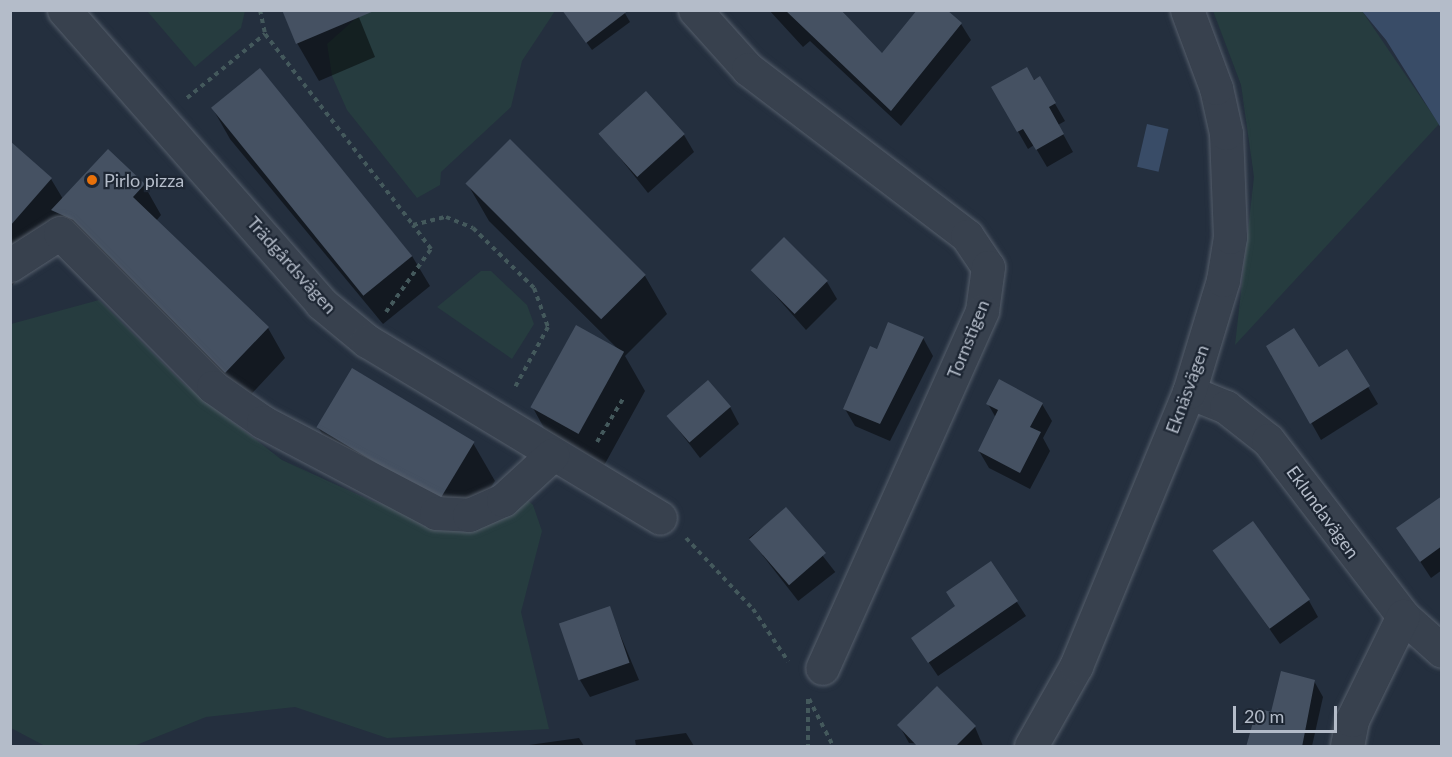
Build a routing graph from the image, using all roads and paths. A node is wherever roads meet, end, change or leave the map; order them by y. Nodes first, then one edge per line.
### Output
1 (64, 10) edge
2 (260, 10) edge
3 (695, 10) edge
4 (1186, 10) edge
5 (265, 34) junction
6 (181, 103) dead end
7 (413, 225) junction
8 (10, 265) edge
9 (379, 323) dead end
10 (1190, 392) junction
11 (624, 397) dead end
12 (496, 420) junction
13 (591, 453) dead end
14 (552, 455) junction
15 (660, 518) joint
16 (1403, 616) junction
17 (1442, 651) edge
18 (807, 681) junction
19 (808, 747) edge
20 (833, 747) edge
21 (1031, 747) edge
22 (1347, 747) edge

1 - 12 street, Trädgårdsvägen
2 - 5 path
3 - 18 street, Tornstigen
4 - 10 street, Eknäsvägen
5 - 6 path
5 - 7 path
7 - 9 path
7 - 12 path
8 - 14 street
10 - 16 street, Eklundavägen
10 - 21 street, Eknäsvägen
11 - 13 path
12 - 14 street, Trädgårdsvägen
14 - 15 street, Trädgårdsvägen
15 - 18 path
16 - 17 street, Eklundavägen
16 - 22 street
18 - 19 path
18 - 20 path

